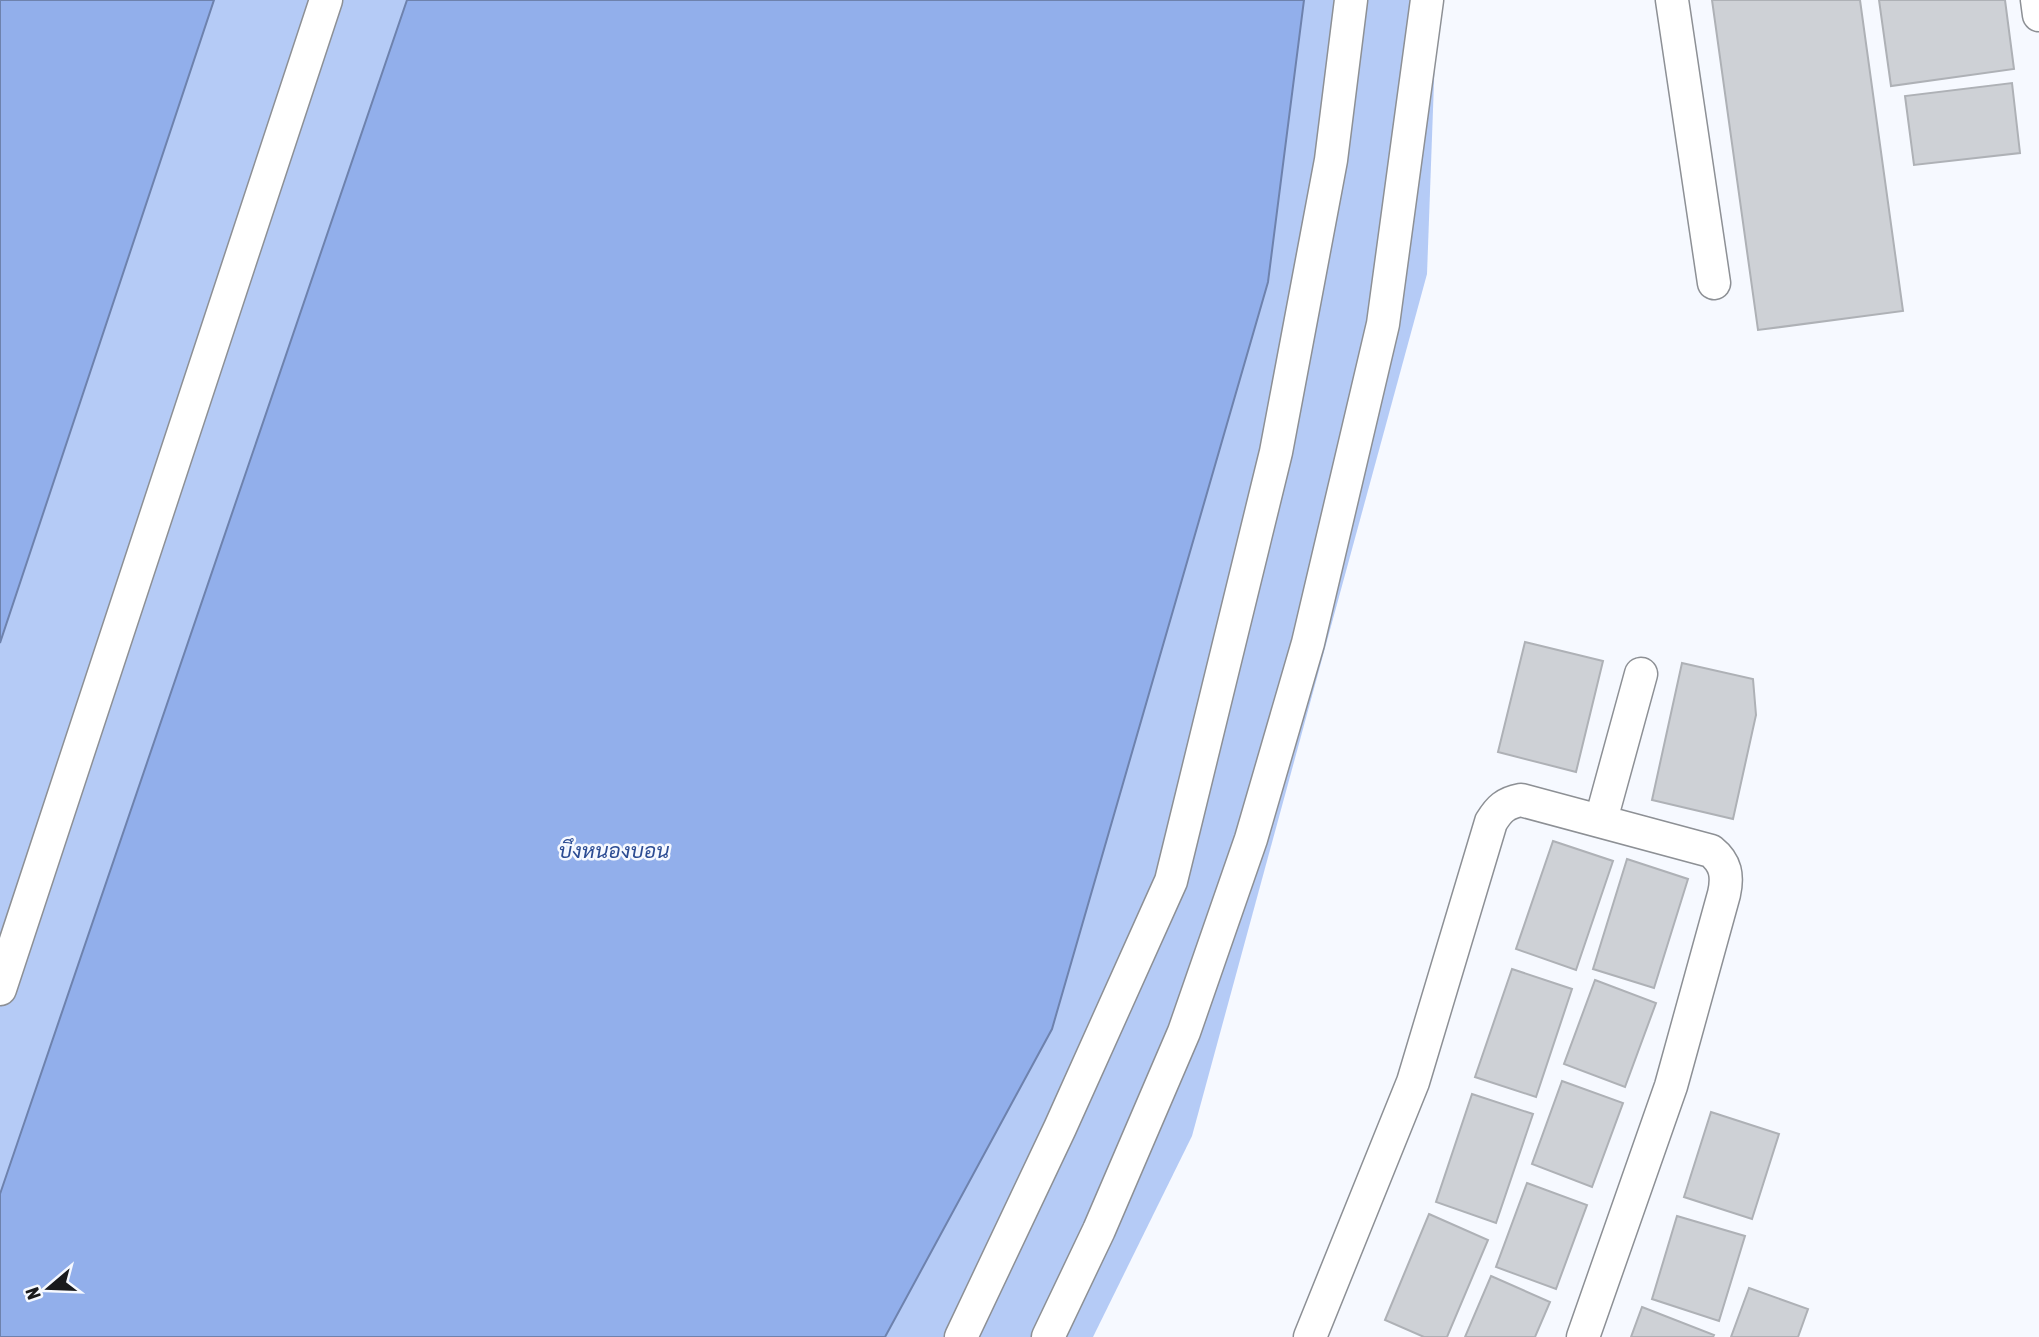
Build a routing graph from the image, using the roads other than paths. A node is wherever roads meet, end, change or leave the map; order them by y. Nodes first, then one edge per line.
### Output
1 (326, 0) edge
2 (1351, 0) edge
3 (1427, 0) edge
4 (1672, 0) edge
5 (2037, 0) edge
6 (2039, 15) edge
7 (1714, 283) dead end
8 (1641, 674) dead end
9 (1601, 820) junction
10 (0, 989) edge
11 (961, 1337) edge
12 (1048, 1337) edge
13 (1310, 1337) edge
14 (1583, 1337) edge

1 - 10 street
2 - 11 street
3 - 12 street
4 - 7 street
5 - 6 street
8 - 9 street
9 - 13 street
9 - 14 street

